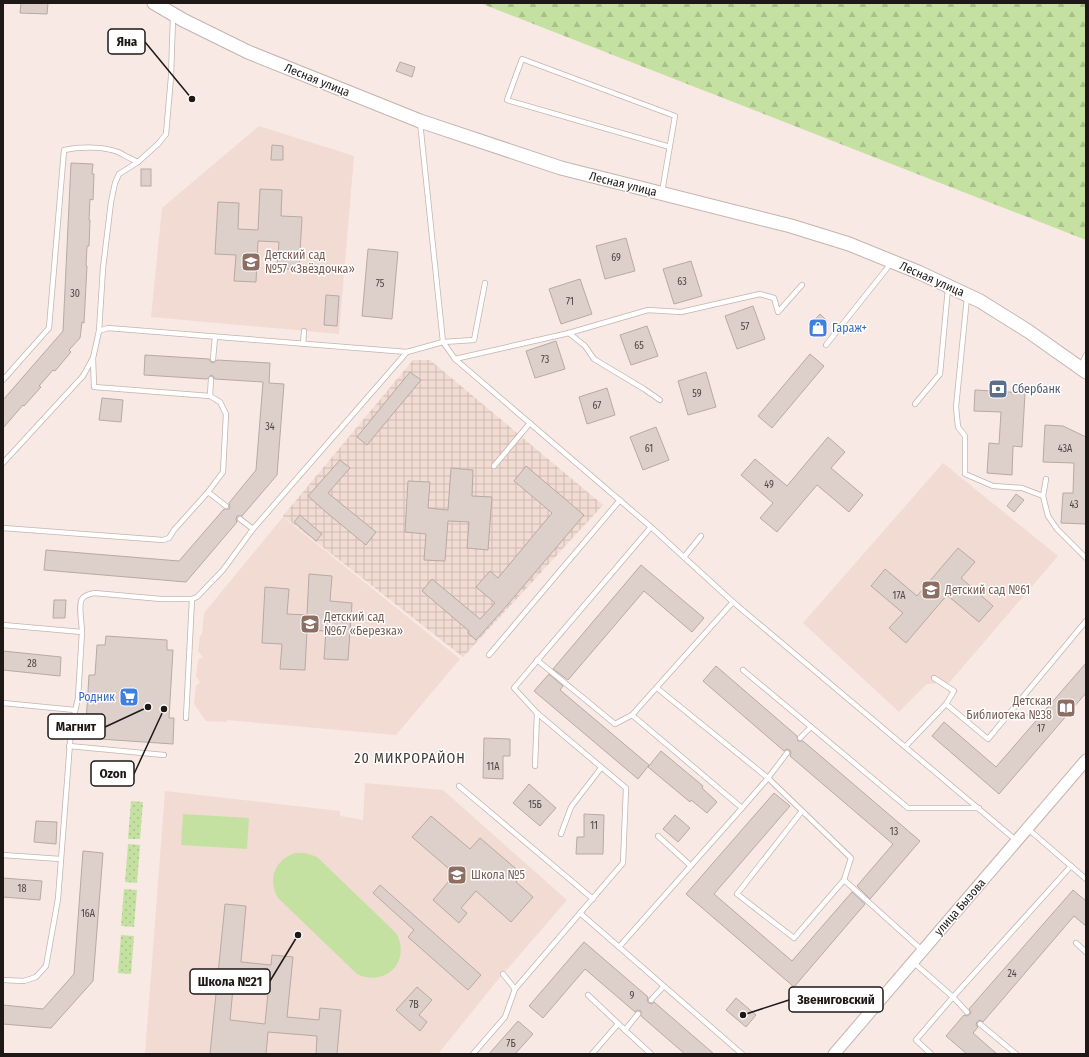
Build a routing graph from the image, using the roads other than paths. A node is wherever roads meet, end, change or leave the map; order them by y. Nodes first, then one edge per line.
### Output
1 (154, 3) edge
2 (173, 15) junction
3 (420, 121) junction
4 (670, 147) junction
5 (138, 162) junction
6 (662, 194) junction
7 (893, 262) junction
8 (485, 283) dead end
9 (802, 285) dead end
10 (948, 286) junction
11 (967, 295) junction
12 (99, 331) junction
13 (304, 331) dead end
14 (569, 332) junction
15 (215, 337) junction
16 (443, 342) junction
17 (303, 344) junction
18 (826, 345) dead end
19 (407, 352) junction
20 (1086, 355) edge
21 (93, 358) junction
22 (213, 359) dead end
23 (455, 359) junction
24 (1083, 370) edge
25 (211, 379) dead end
26 (3, 380) edge
27 (210, 396) junction
28 (660, 400) dead end
29 (915, 404) dead end
30 (530, 422) junction
31 (3, 463) edge
32 (494, 466) dead end
33 (1046, 479) dead end
34 (208, 492) junction
35 (1044, 496) junction
36 (620, 500) junction
37 (226, 506) dead end
38 (240, 518) dead end
39 (652, 527) junction
40 (3, 528) edge
41 (253, 529) junction
42 (701, 536) dead end
43 (684, 557) junction
44 (1086, 558) edge
45 (192, 599) junction
46 (733, 602) junction
47 (1086, 621) edge
48 (3, 625) edge
49 (82, 632) junction
50 (489, 655) dead end
51 (537, 660) junction
52 (743, 670) dead end
53 (934, 678) dead end
54 (657, 688) junction
55 (3, 703) edge
56 (946, 704) junction
57 (75, 710) junction
58 (537, 713) junction
59 (632, 715) junction
60 (186, 718) dead end
61 (811, 727) junction
62 (800, 738) dead end
63 (69, 746) junction
64 (906, 746) junction
65 (787, 753) dead end
66 (164, 755) dead end
67 (1083, 765) edge
68 (535, 766) dead end
69 (601, 768) junction
70 (768, 778) junction
71 (459, 786) dead end
72 (742, 808) junction
73 (979, 808) junction
74 (802, 811) junction
75 (1027, 828) junction
76 (561, 834) dead end
77 (658, 836) dead end
78 (1017, 841) junction
79 (3, 855) edge
80 (60, 859) junction
81 (691, 866) junction
82 (1071, 866) junction
83 (1086, 879) edge
84 (844, 880) junction
85 (593, 899) junction
86 (580, 914) junction
87 (1076, 943) dead end
88 (619, 947) junction
89 (923, 951) junction
90 (1086, 952) edge
91 (913, 962) junction
92 (503, 974) dead end
93 (3, 980) edge
94 (663, 986) junction
95 (515, 989) junction
96 (588, 995) dead end
97 (953, 997) junction
98 (651, 1000) dead end
99 (967, 1012) dead end
100 (638, 1014) dead end
101 (618, 1024) junction
102 (980, 1024) dead end
103 (625, 1030) junction
104 (837, 1053) edge
105 (472, 1054) edge
106 (592, 1054) edge
107 (652, 1054) edge
108 (742, 1054) edge
109 (931, 1054) edge
110 (1016, 1054) edge

1 - 2 main road, Лесная улица
2 - 3 main road, Лесная улица
2 - 5 lane
3 - 6 main road, Лесная улица
3 - 16 lane
4 - 4 lane
4 - 6 lane
5 - 12 lane
5 - 26 lane
6 - 7 main road, Лесная улица
7 - 10 main road, Лесная улица
7 - 18 lane
8 - 16 lane
9 - 14 lane
10 - 11 main road, Лесная улица
10 - 29 lane
11 - 24 main road, Лесная улица
11 - 35 lane
12 - 15 lane
12 - 21 lane
13 - 17 lane
14 - 23 lane
14 - 28 lane
15 - 17 lane
15 - 22 lane
16 - 19 lane
16 - 23 lane
17 - 19 lane
19 - 41 lane
20 - 24 lane
21 - 27 lane
21 - 31 lane
23 - 30 lane
25 - 27 lane
27 - 34 lane
30 - 32 lane
30 - 36 lane
33 - 35 lane
34 - 37 lane
34 - 40 lane
35 - 44 lane
36 - 39 lane
36 - 50 lane
38 - 41 lane
39 - 43 lane
39 - 51 lane
41 - 45 lane
42 - 43 lane
43 - 46 lane
45 - 49 lane
45 - 60 lane
46 - 54 lane
46 - 64 lane
47 - 56 lane
48 - 49 lane
49 - 57 lane
51 - 58 lane
51 - 59 lane
52 - 61 lane
53 - 56 lane
54 - 59 lane
54 - 70 lane
55 - 57 lane
56 - 64 lane
57 - 63 lane
58 - 68 lane
58 - 69 lane
59 - 72 lane
61 - 62 lane
61 - 73 lane
63 - 66 lane
63 - 80 lane
64 - 73 lane
65 - 70 lane
67 - 75 street, улица Бызова
69 - 76 lane
69 - 85 lane
70 - 72 lane
70 - 74 lane
71 - 85 lane
72 - 81 lane
73 - 78 lane
74 - 84 lane
74 - 84 lane
75 - 78 street, улица Бызова
75 - 82 lane
77 - 81 lane
78 - 89 street, улица Бызова
79 - 80 lane
80 - 93 lane
81 - 88 lane
82 - 83 lane
82 - 97 lane
84 - 89 lane
85 - 86 lane
86 - 88 lane
86 - 95 lane
87 - 90 lane
88 - 94 lane
89 - 91 street, улица Бызова
91 - 97 lane
91 - 104 street, улица Бызова
92 - 95 lane
94 - 98 lane
94 - 108 lane
95 - 105 lane
96 - 101 lane
97 - 99 lane
97 - 109 lane
100 - 103 lane
101 - 103 lane
101 - 106 lane
102 - 110 lane
103 - 107 lane

